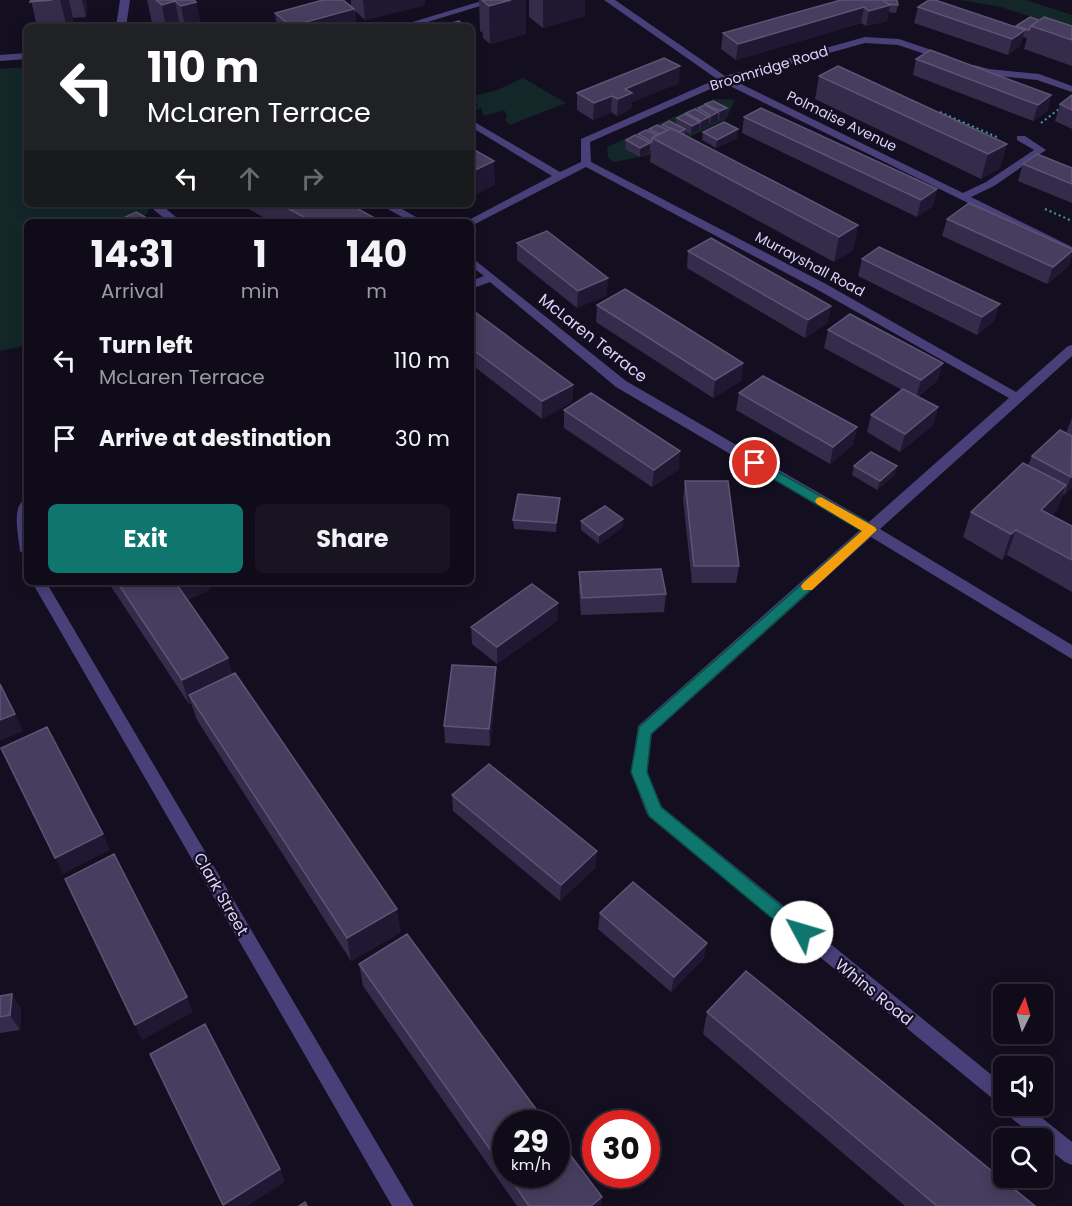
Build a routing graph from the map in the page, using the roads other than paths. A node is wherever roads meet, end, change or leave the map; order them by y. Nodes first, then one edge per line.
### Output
1 (125, 0) edge
2 (495, 0) edge
3 (609, 0) edge
4 (121, 24) edge
5 (411, 24) edge
6 (24, 56) edge
7 (0, 57) edge
8 (955, 61) edge
9 (966, 65) edge
10 (724, 80) junction
11 (1072, 89) edge
12 (474, 125) edge
13 (1021, 138) dead end
14 (586, 163) junction
15 (560, 177) junction
16 (962, 197) junction
17 (158, 207) edge
18 (391, 207) edge
19 (172, 219) edge
20 (413, 219) edge
21 (474, 220) edge
22 (1072, 251) edge
23 (474, 263) edge
24 (490, 278) junction
25 (474, 284) edge
26 (1072, 349) edge
27 (1016, 397) junction
28 (871, 530) junction
29 (41, 585) edge
30 (1072, 653) edge
31 (993, 1089) edge
32 (1024, 1116) edge
33 (1072, 1155) edge
34 (404, 1206) edge

1 - 4 street
2 - 5 street
3 - 10 street, Polmaise Avenue
6 - 7 street
8 - 10 street, Broomridge Road
9 - 11 street
10 - 14 street, Broomridge Road
10 - 16 street, Polmaise Avenue
12 - 15 street
13 - 16 street
14 - 15 street
14 - 27 street, Murrayshall Road
15 - 21 street
16 - 22 street, Polmaise Avenue
17 - 19 street
18 - 20 street
23 - 24 street, McLaren Terrace
24 - 25 street
24 - 28 street, McLaren Terrace
26 - 27 street
27 - 28 street
28 - 30 street, McLaren Terrace
28 - 31 street, Whins Road
29 - 34 street, Clark Street
32 - 33 street

